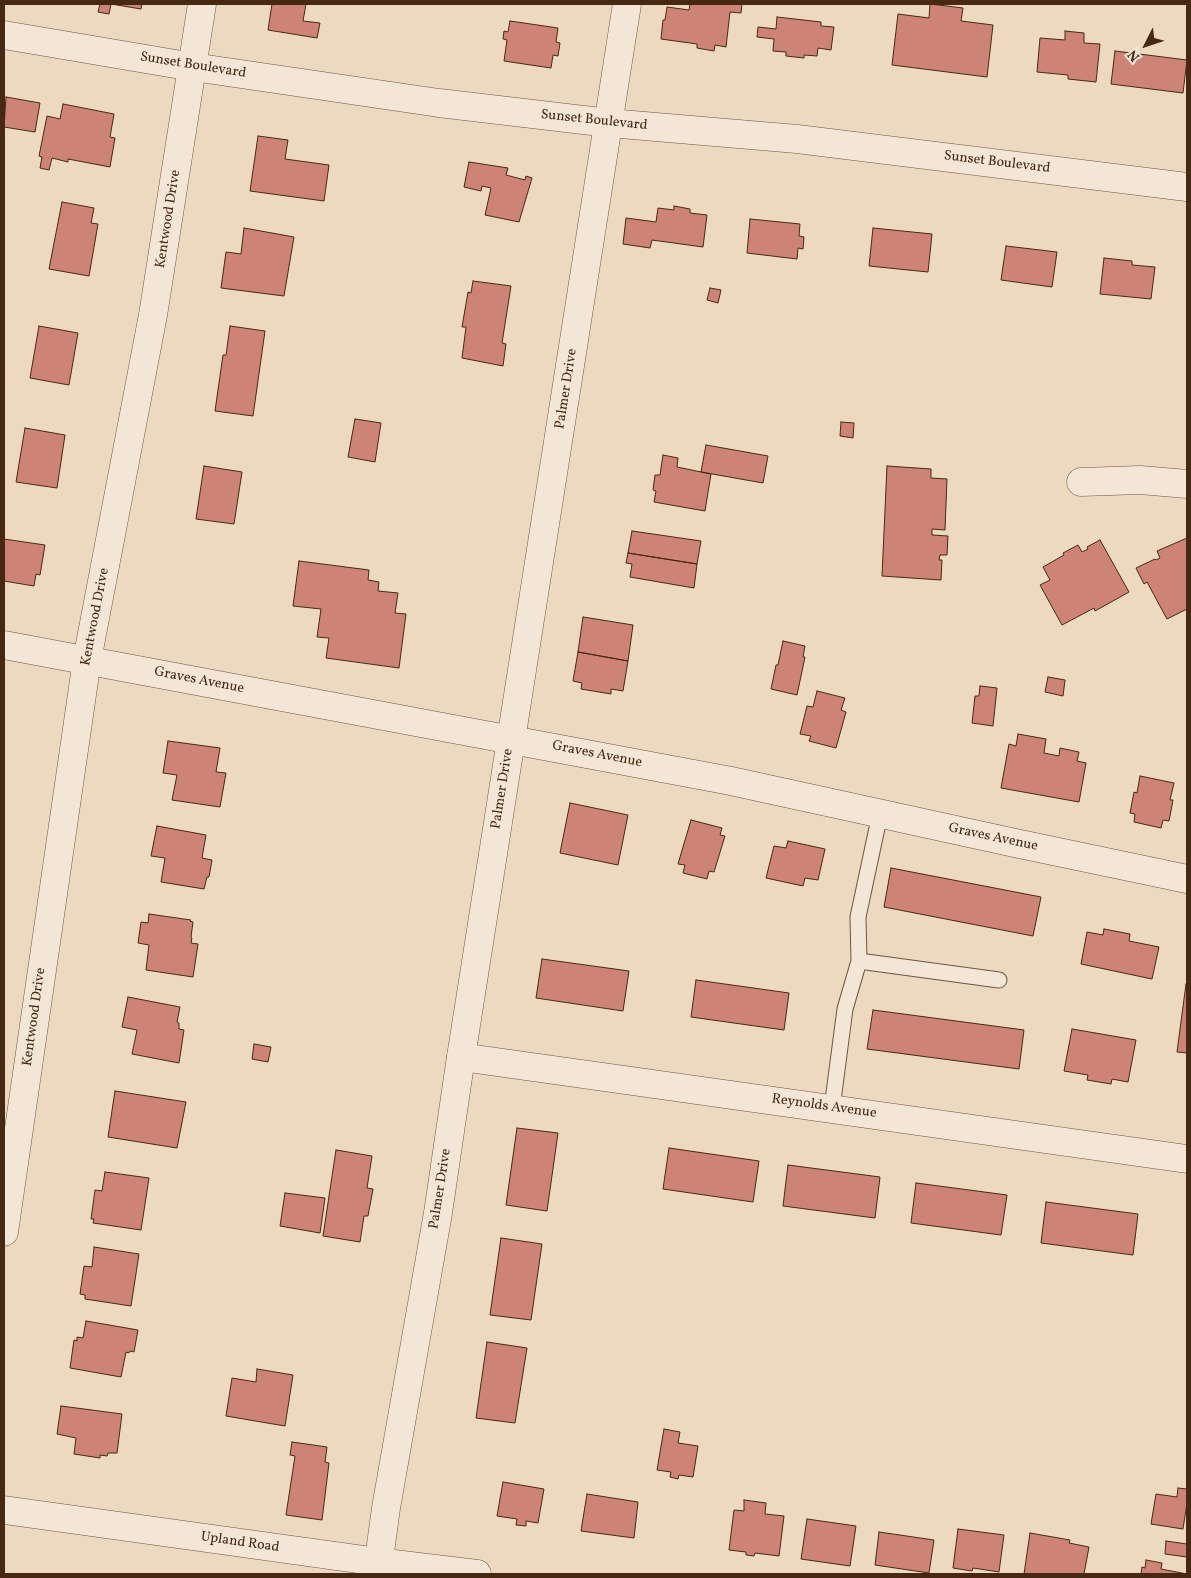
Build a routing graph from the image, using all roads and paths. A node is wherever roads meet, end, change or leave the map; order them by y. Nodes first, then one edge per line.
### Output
1 (202, 4) edge
2 (627, 4) edge
3 (4, 35) edge
4 (192, 67) junction
5 (609, 123) junction
6 (1187, 187) edge
7 (1081, 482) dead end
8 (1187, 484) edge
9 (4, 645) edge
10 (87, 660) junction
11 (511, 739) junction
12 (880, 814) junction
13 (1187, 879) edge
14 (860, 961) junction
15 (999, 980) dead end
16 (461, 1056) junction
17 (832, 1108) junction
18 (1187, 1159) edge
19 (4, 1232) edge
20 (4, 1510) edge
21 (378, 1568) edge
22 (477, 1574) edge

1 - 4 street, Kentwood Drive
2 - 5 street, Palmer Drive
3 - 4 street, Sunset Boulevard
4 - 5 street, Sunset Boulevard
4 - 10 street, Kentwood Drive
5 - 6 street, Sunset Boulevard
5 - 11 street, Palmer Drive
7 - 8 street
9 - 10 street, Graves Avenue
10 - 11 street, Graves Avenue
10 - 19 street, Kentwood Drive
11 - 12 street, Graves Avenue
11 - 16 street, Palmer Drive
12 - 13 street, Graves Avenue
12 - 14 lane
14 - 15 lane
14 - 17 lane
16 - 17 street, Reynolds Avenue
16 - 21 street, Palmer Drive
17 - 18 street, Reynolds Avenue
20 - 21 street, Upland Road
21 - 22 street, Upland Road

